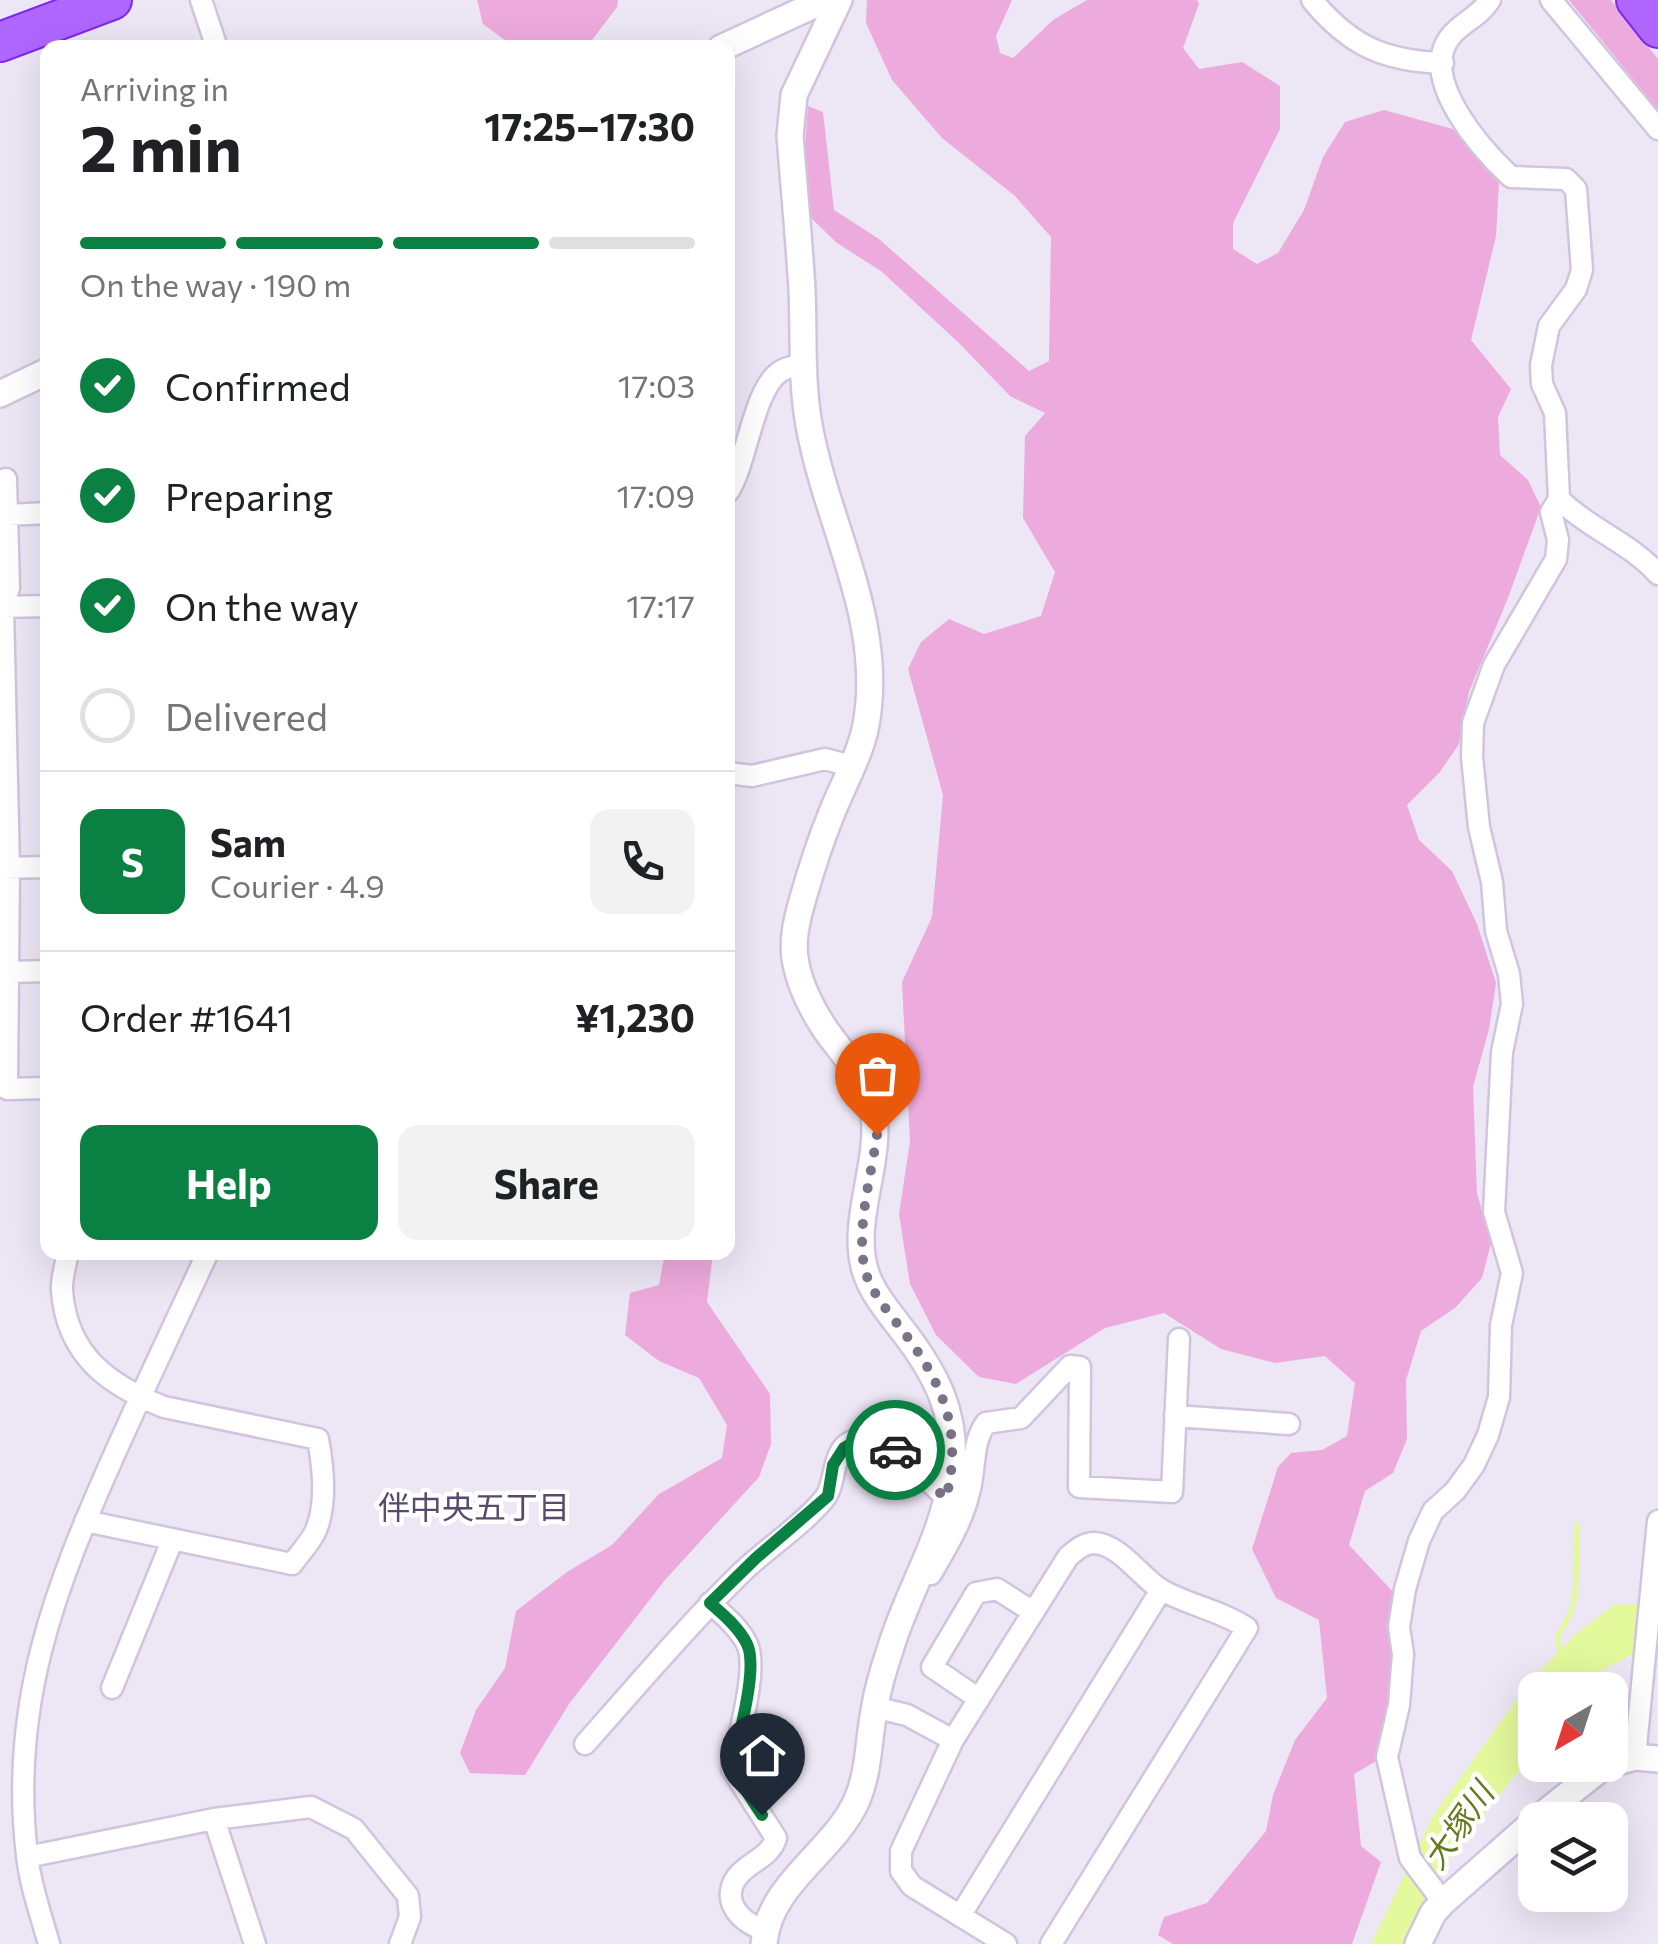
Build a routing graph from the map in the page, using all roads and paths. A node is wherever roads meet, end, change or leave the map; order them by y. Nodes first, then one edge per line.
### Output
1 (112, 0) edge
2 (825, 0) edge
3 (839, 0) edge
4 (1312, 0) edge
5 (1490, 0) edge
6 (1551, 0) edge
7 (1636, 0) edge
8 (204, 7) edge
9 (1658, 28) edge
10 (214, 40) edge
11 (0, 42) edge
12 (735, 42) edge
13 (1443, 63) junction
14 (1658, 129) edge
15 (804, 364) junction
16 (40, 375) edge
17 (0, 394) edge
18 (736, 439) edge
19 (735, 478) edge
20 (0, 481) edge
21 (1560, 499) junction
22 (40, 514) edge
23 (7, 515) junction
24 (1658, 574) edge
25 (40, 606) edge
26 (1, 607) edge
27 (852, 766) junction
28 (735, 774) edge
29 (5, 868) edge
30 (40, 868) edge
31 (40, 971) edge
32 (8, 972) junction
33 (40, 1088) edge
34 (67, 1260) edge
35 (204, 1260) edge
36 (1180, 1339) dead end
37 (140, 1398) junction
38 (1175, 1416) junction
39 (1289, 1424) dead end
40 (946, 1498) junction
41 (85, 1521) junction
42 (1658, 1521) edge
43 (172, 1542) junction
44 (919, 1573) junction
45 (1161, 1590) junction
46 (1654, 1596) edge
47 (710, 1603) junction
48 (1034, 1612) junction
49 (112, 1688) dead end
50 (979, 1698) junction
51 (874, 1707) junction
52 (953, 1740) junction
53 (585, 1744) dead end
54 (1628, 1755) edge
55 (1595, 1782) edge
56 (1564, 1802) edge
57 (214, 1819) junction
58 (1518, 1835) edge
59 (27, 1857) junction
60 (1440, 1898) junction
61 (960, 1916) junction
62 (765, 1937) edge
63 (49, 1944) edge
64 (255, 1944) edge
65 (400, 1944) edge
66 (1006, 1944) edge
67 (1051, 1944) edge
68 (1418, 1944) edge

1 - 11 highway
2 - 12 street
3 - 15 street
4 - 13 street
5 - 13 street
6 - 14 street
7 - 9 highway
8 - 10 street
13 - 21 street
15 - 18 street
15 - 27 street
16 - 17 street
18 - 19 street
20 - 23 street
21 - 24 street
21 - 60 street
22 - 23 street
23 - 26 street
25 - 26 street
26 - 29 street
27 - 28 street
27 - 40 street
29 - 30 street
29 - 32 street
31 - 32 street
32 - 33 street
34 - 37 street
35 - 37 street
36 - 38 street
37 - 41 street
37 - 43 street
38 - 39 street
38 - 44 street
40 - 44 street
40 - 47 street
41 - 43 street
41 - 59 street
42 - 46 street
43 - 49 street
44 - 51 street
45 - 48 street
45 - 61 street
45 - 67 street
46 - 54 street
47 - 53 street
47 - 62 street
48 - 50 street
48 - 50 street
50 - 52 street
51 - 52 street
51 - 62 street
52 - 61 street
55 - 56 street
57 - 59 street
57 - 64 street
57 - 65 street
58 - 60 street
59 - 63 street
60 - 68 street
61 - 66 street

